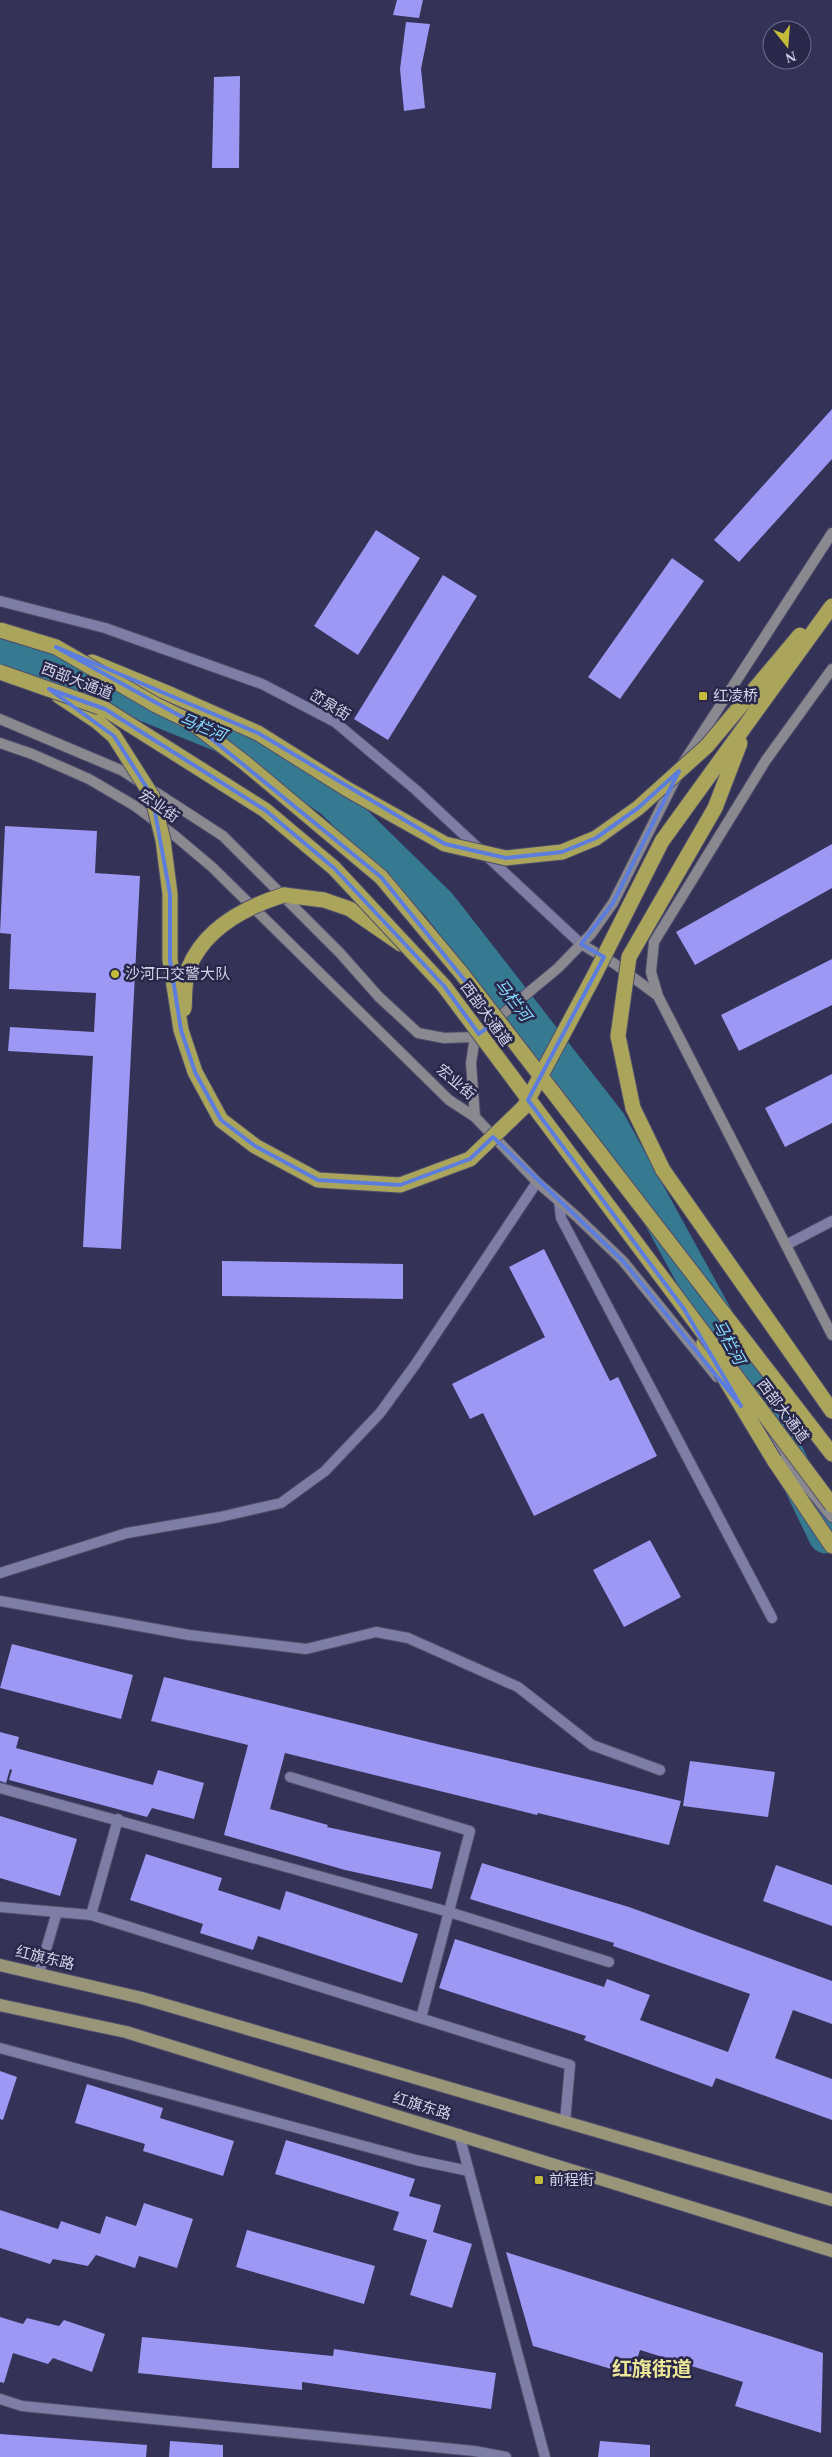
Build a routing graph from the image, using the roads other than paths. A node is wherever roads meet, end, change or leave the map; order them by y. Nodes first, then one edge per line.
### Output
1 (832, 533) edge
2 (832, 597) edge
3 (0, 601) edge
4 (832, 606) edge
5 (0, 630) edge
6 (56, 647) junction
7 (832, 669) edge
8 (0, 672) edge
9 (49, 689) junction
10 (0, 718) edge
11 (749, 721) junction
12 (0, 743) edge
13 (581, 944) junction
14 (428, 969) junction
15 (658, 996) junction
16 (182, 1030) junction
17 (475, 1037) junction
18 (475, 1117) junction
19 (537, 1182) junction
20 (559, 1201) junction
21 (832, 1221) edge
22 (786, 1246) junction
23 (684, 1309) junction
24 (832, 1335) edge
25 (832, 1411) edge
26 (832, 1454) edge
27 (817, 1498) junction
28 (832, 1505) edge
29 (832, 1517) edge
30 (832, 1546) edge
31 (0, 1573) edge
32 (0, 1601) edge
33 (772, 1618) dead end
34 (660, 1770) dead end
35 (290, 1777) dead end
36 (0, 1788) edge
37 (118, 1820) junction
38 (0, 1907) edge
39 (57, 1912) junction
40 (449, 1912) junction
41 (91, 1914) junction
42 (609, 1962) dead end
43 (0, 1964) edge
44 (38, 1973) junction
45 (0, 2004) edge
46 (421, 2018) junction
47 (0, 2048) edge
48 (564, 2122) junction
49 (459, 2134) junction
50 (469, 2171) junction
51 (832, 2200) edge
52 (832, 2251) edge
53 (0, 2399) edge
54 (506, 2457) edge
55 (545, 2457) edge

1 - 13 main road
2 - 6 highway, bridge
3 - 13 street, 峦泉街
4 - 11 highway, bridge
5 - 6 highway, 西部大通道, bridge
6 - 26 highway, 西部大通道, bridge
7 - 15 main road
8 - 9 highway, 西部大通道, bridge
9 - 14 highway, 西部大通道, bridge
9 - 16 highway, bridge
10 - 17 main road, 宏业街
11 - 16 highway, bridge
11 - 25 highway, bridge
12 - 18 main road, 宏业街
13 - 15 main road
13 - 17 main road
14 - 16 highway, bridge
14 - 23 highway, 西部大通道, bridge
15 - 22 main road
17 - 18 main road
18 - 19 main road, 宏业街
19 - 20 main road, 宏业街
19 - 31 street
20 - 27 main road, 宏业街, bridge
20 - 33 street
21 - 22 street
22 - 24 main road
23 - 28 highway, 西部大通道, bridge
23 - 30 highway, bridge
27 - 28 main road
27 - 29 main road, 宏业街
32 - 34 street
35 - 40 street
36 - 37 street
37 - 40 street
37 - 41 street
38 - 39 street
39 - 41 street
39 - 44 street
40 - 42 street
40 - 46 street
41 - 46 street
43 - 44 main road, 红旗东路
44 - 48 main road, 红旗东路
45 - 49 main road, 红旗东路
46 - 48 street
47 - 50 street
48 - 51 main road, 红旗东路
49 - 50 street
49 - 52 main road, 红旗东路
50 - 55 street
53 - 54 street

